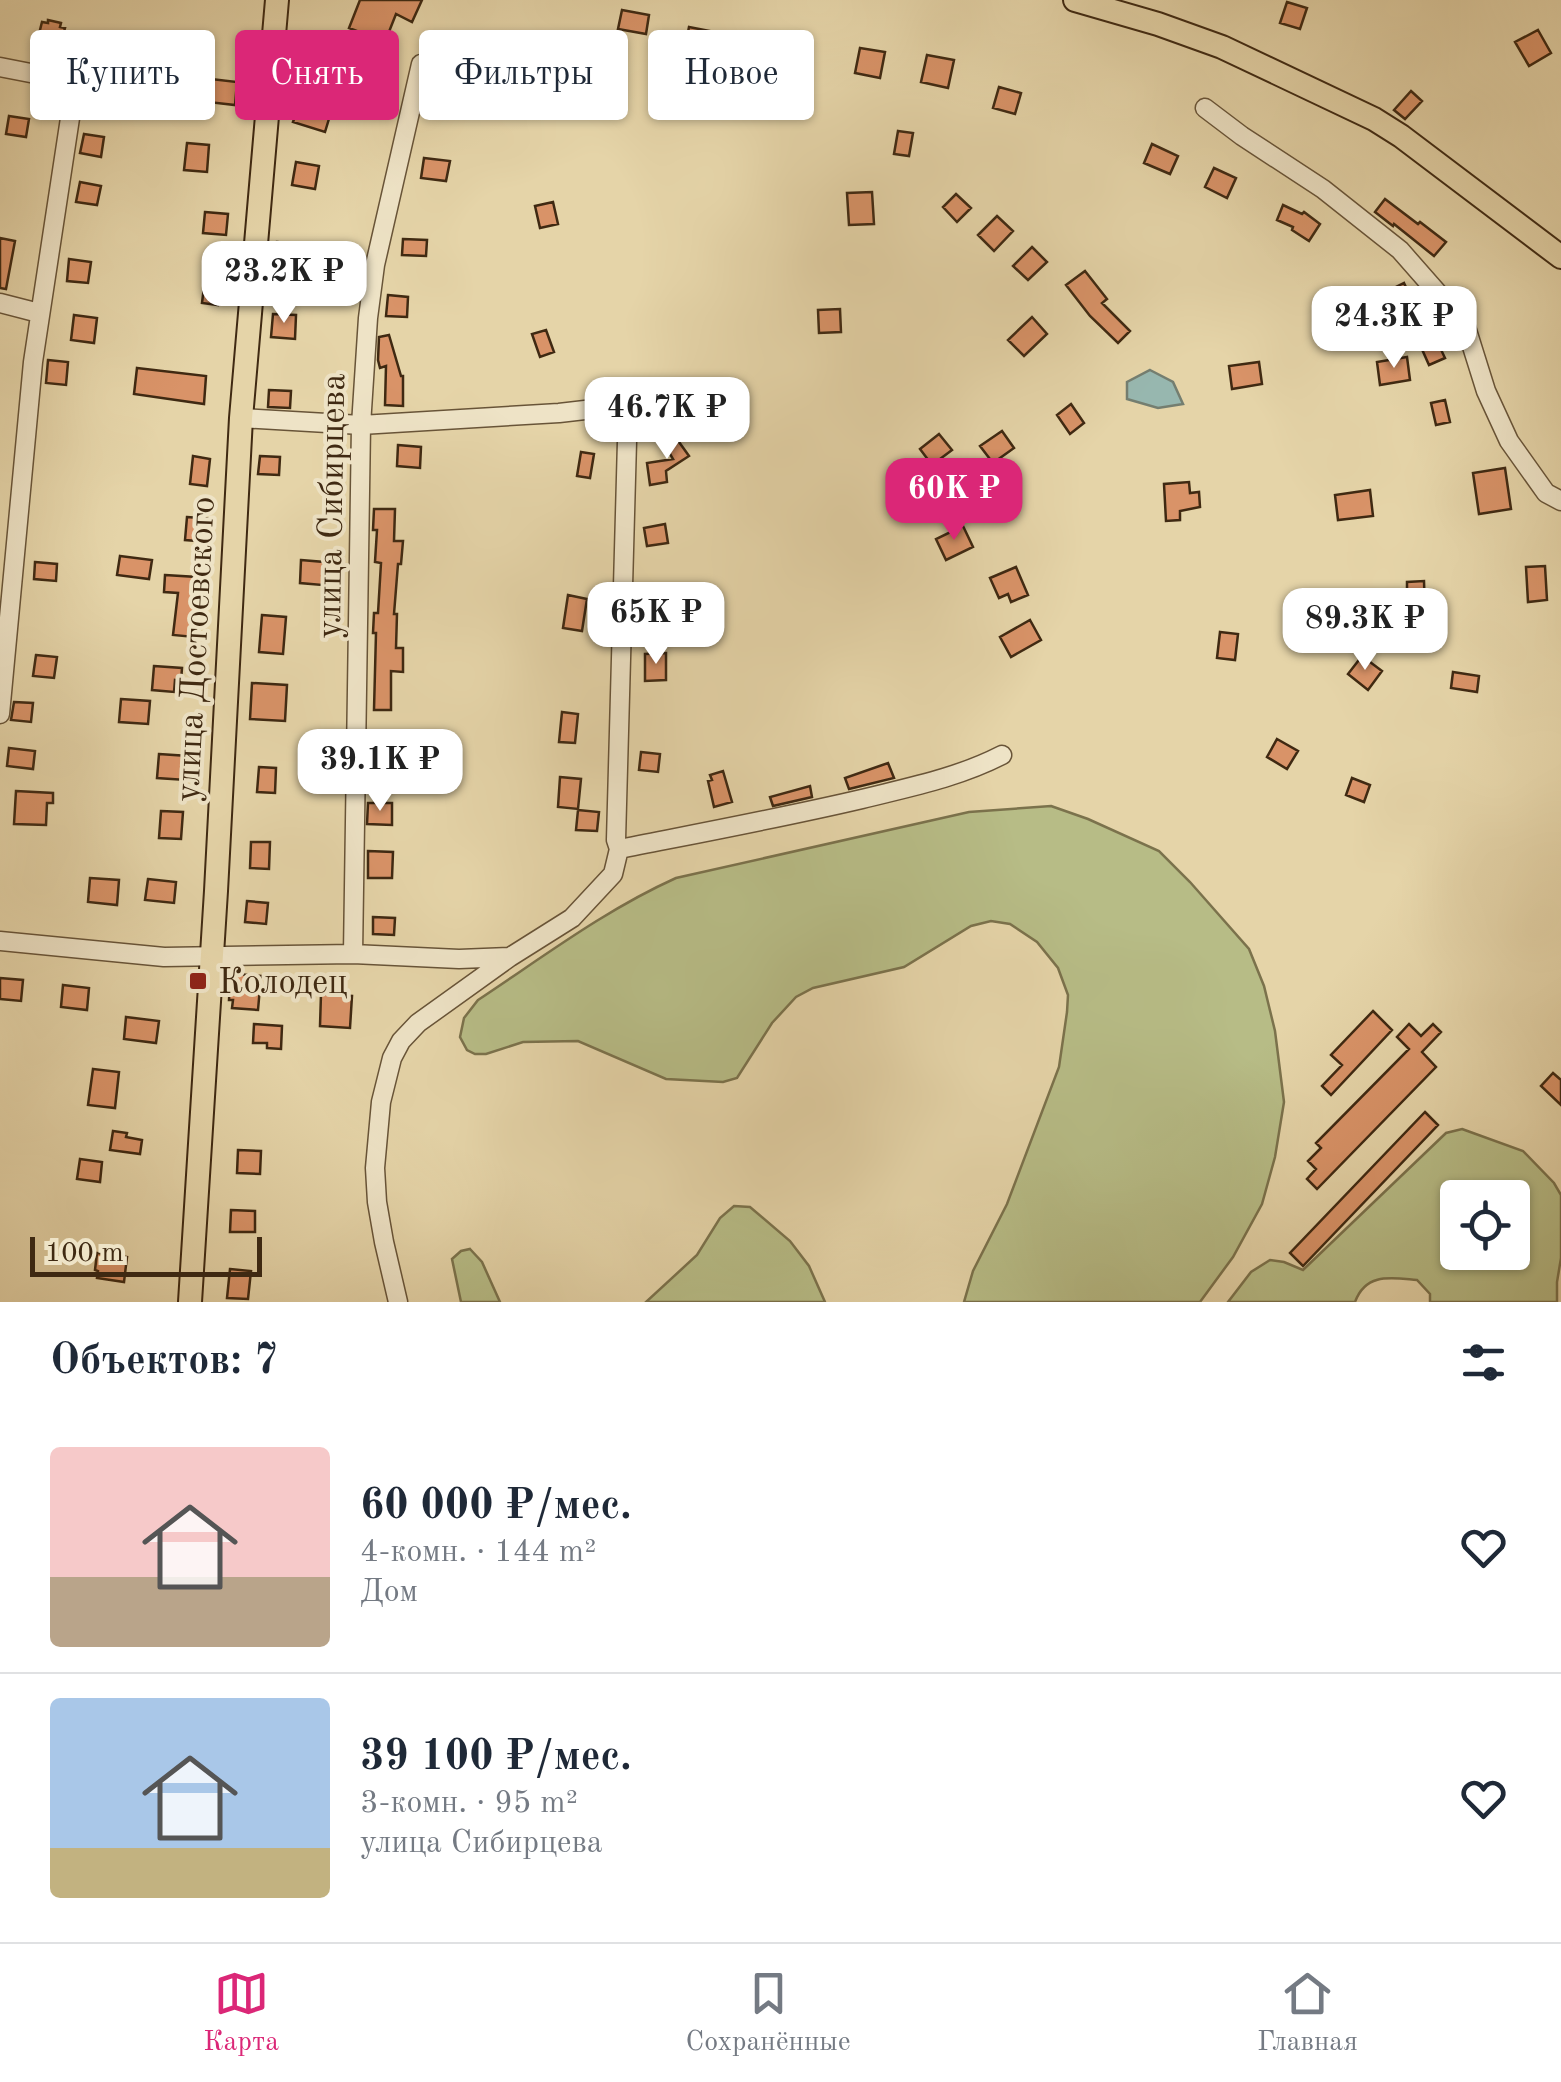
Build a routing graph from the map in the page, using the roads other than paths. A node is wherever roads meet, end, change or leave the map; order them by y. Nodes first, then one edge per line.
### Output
1 (277, 0) edge
2 (1074, 0) edge
3 (0, 67) edge
4 (419, 73) edge
5 (1205, 108) dead end
6 (1561, 257) edge
7 (0, 304) edge
8 (39, 313) junction
9 (241, 418) junction
10 (361, 425) junction
11 (1561, 502) edge
12 (9, 526) edge
13 (0, 714) edge
14 (1002, 755) dead end
15 (619, 850) junction
16 (0, 941) edge
17 (353, 954) junction
18 (211, 957) junction
19 (510, 957) junction
20 (190, 1302) edge
21 (398, 1302) edge

1 - 9 main road, улица Достоевского
2 - 6 main road
3 - 8 street
4 - 10 street, улица Сибирцева
5 - 11 street
7 - 8 street
8 - 12 street
9 - 10 street
9 - 18 main road, улица Достоевского
10 - 15 street
10 - 17 street, улица Сибирцева
12 - 13 street
14 - 15 street
15 - 19 street
16 - 18 street
17 - 18 street
17 - 19 street
18 - 20 main road, улица Достоевского
19 - 21 street

